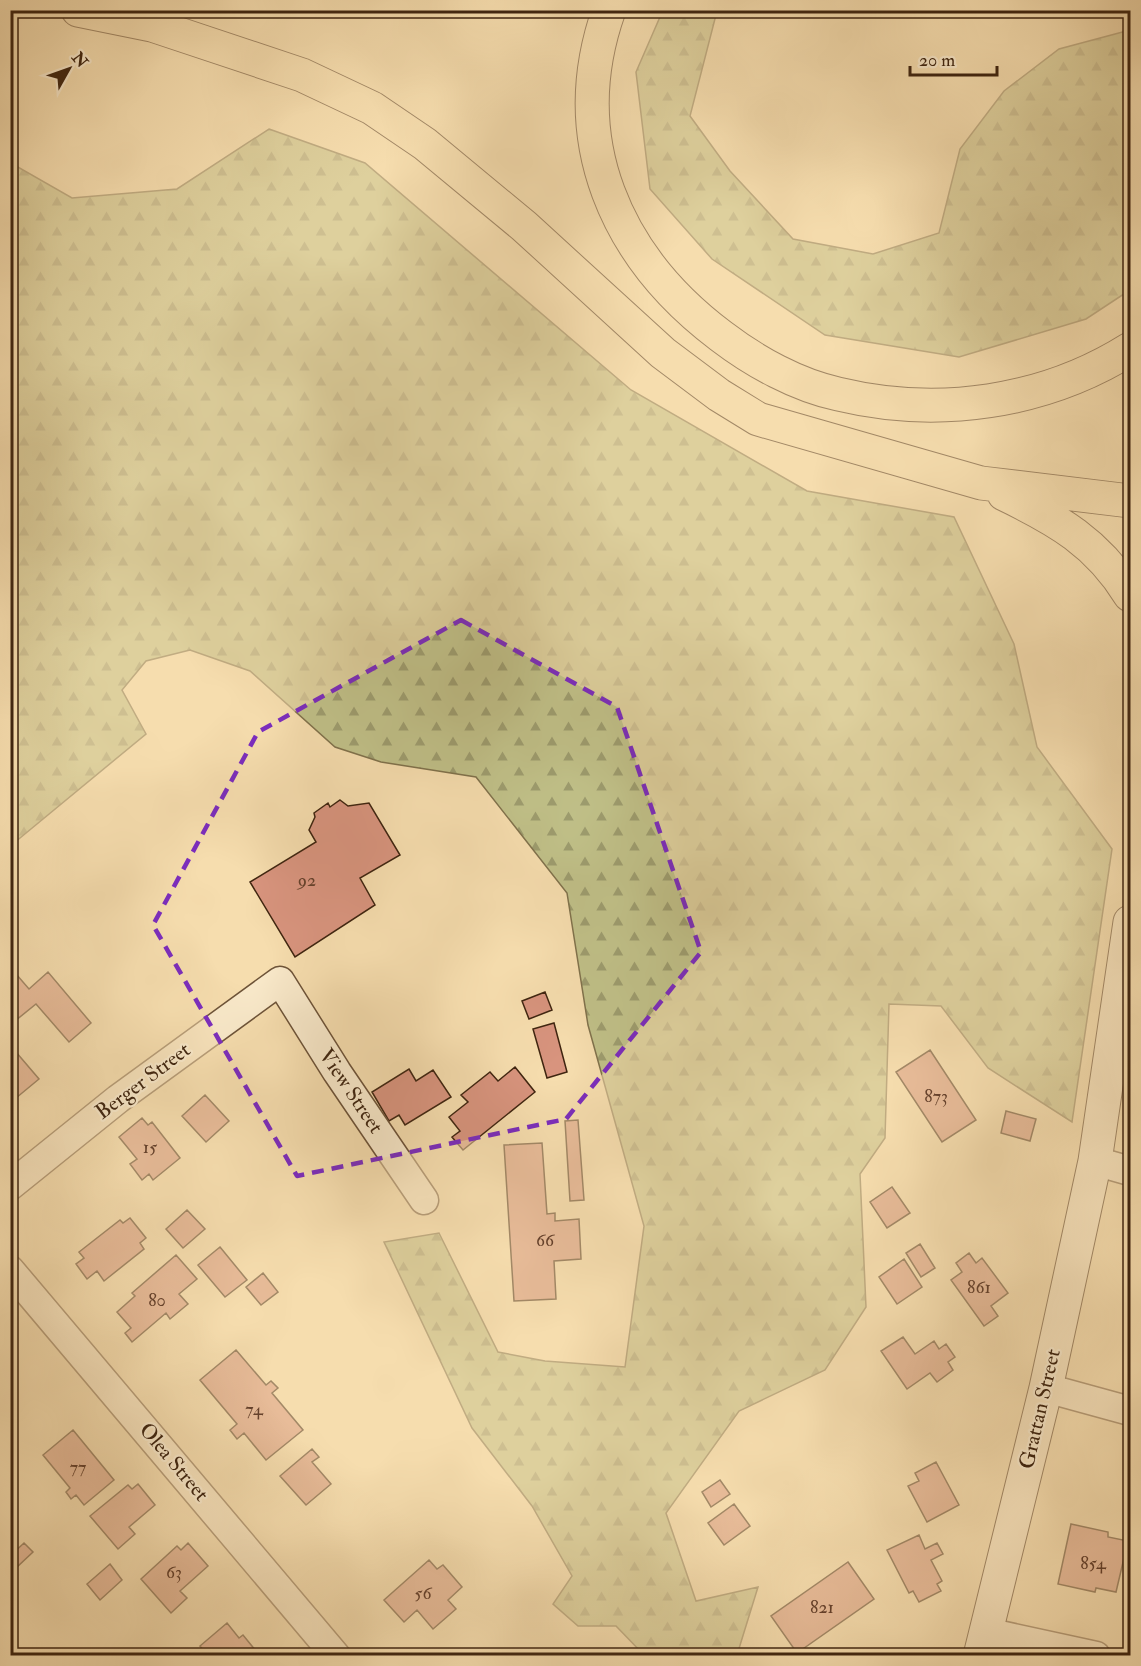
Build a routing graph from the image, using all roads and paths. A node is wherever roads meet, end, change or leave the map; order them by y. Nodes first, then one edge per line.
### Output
1 (78, 10) edge
2 (609, 10) edge
3 (1131, 349) edge
4 (981, 483) junction
5 (1131, 501) edge
6 (1131, 595) edge
7 (1131, 922) edge
8 (280, 981) joint
9 (1131, 1053) edge
10 (1095, 1161) junction
11 (1131, 1171) edge
12 (10, 1186) edge
13 (424, 1200) dead end
14 (10, 1269) edge
15 (1046, 1389) junction
16 (1131, 1411) edge
17 (983, 1644) edge
18 (336, 1656) edge
19 (1096, 1656) edge

1 - 4 highway
2 - 3 highway
4 - 5 highway
4 - 6 highway
7 - 10 main road, Grattan Street
8 - 12 street, Berger Street
8 - 13 street, View Street
9 - 10 main road, Grattan Street
10 - 11 street
10 - 15 main road, Grattan Street
14 - 18 street, Olea Street
15 - 16 street
15 - 17 main road, Grattan Street
17 - 19 street

